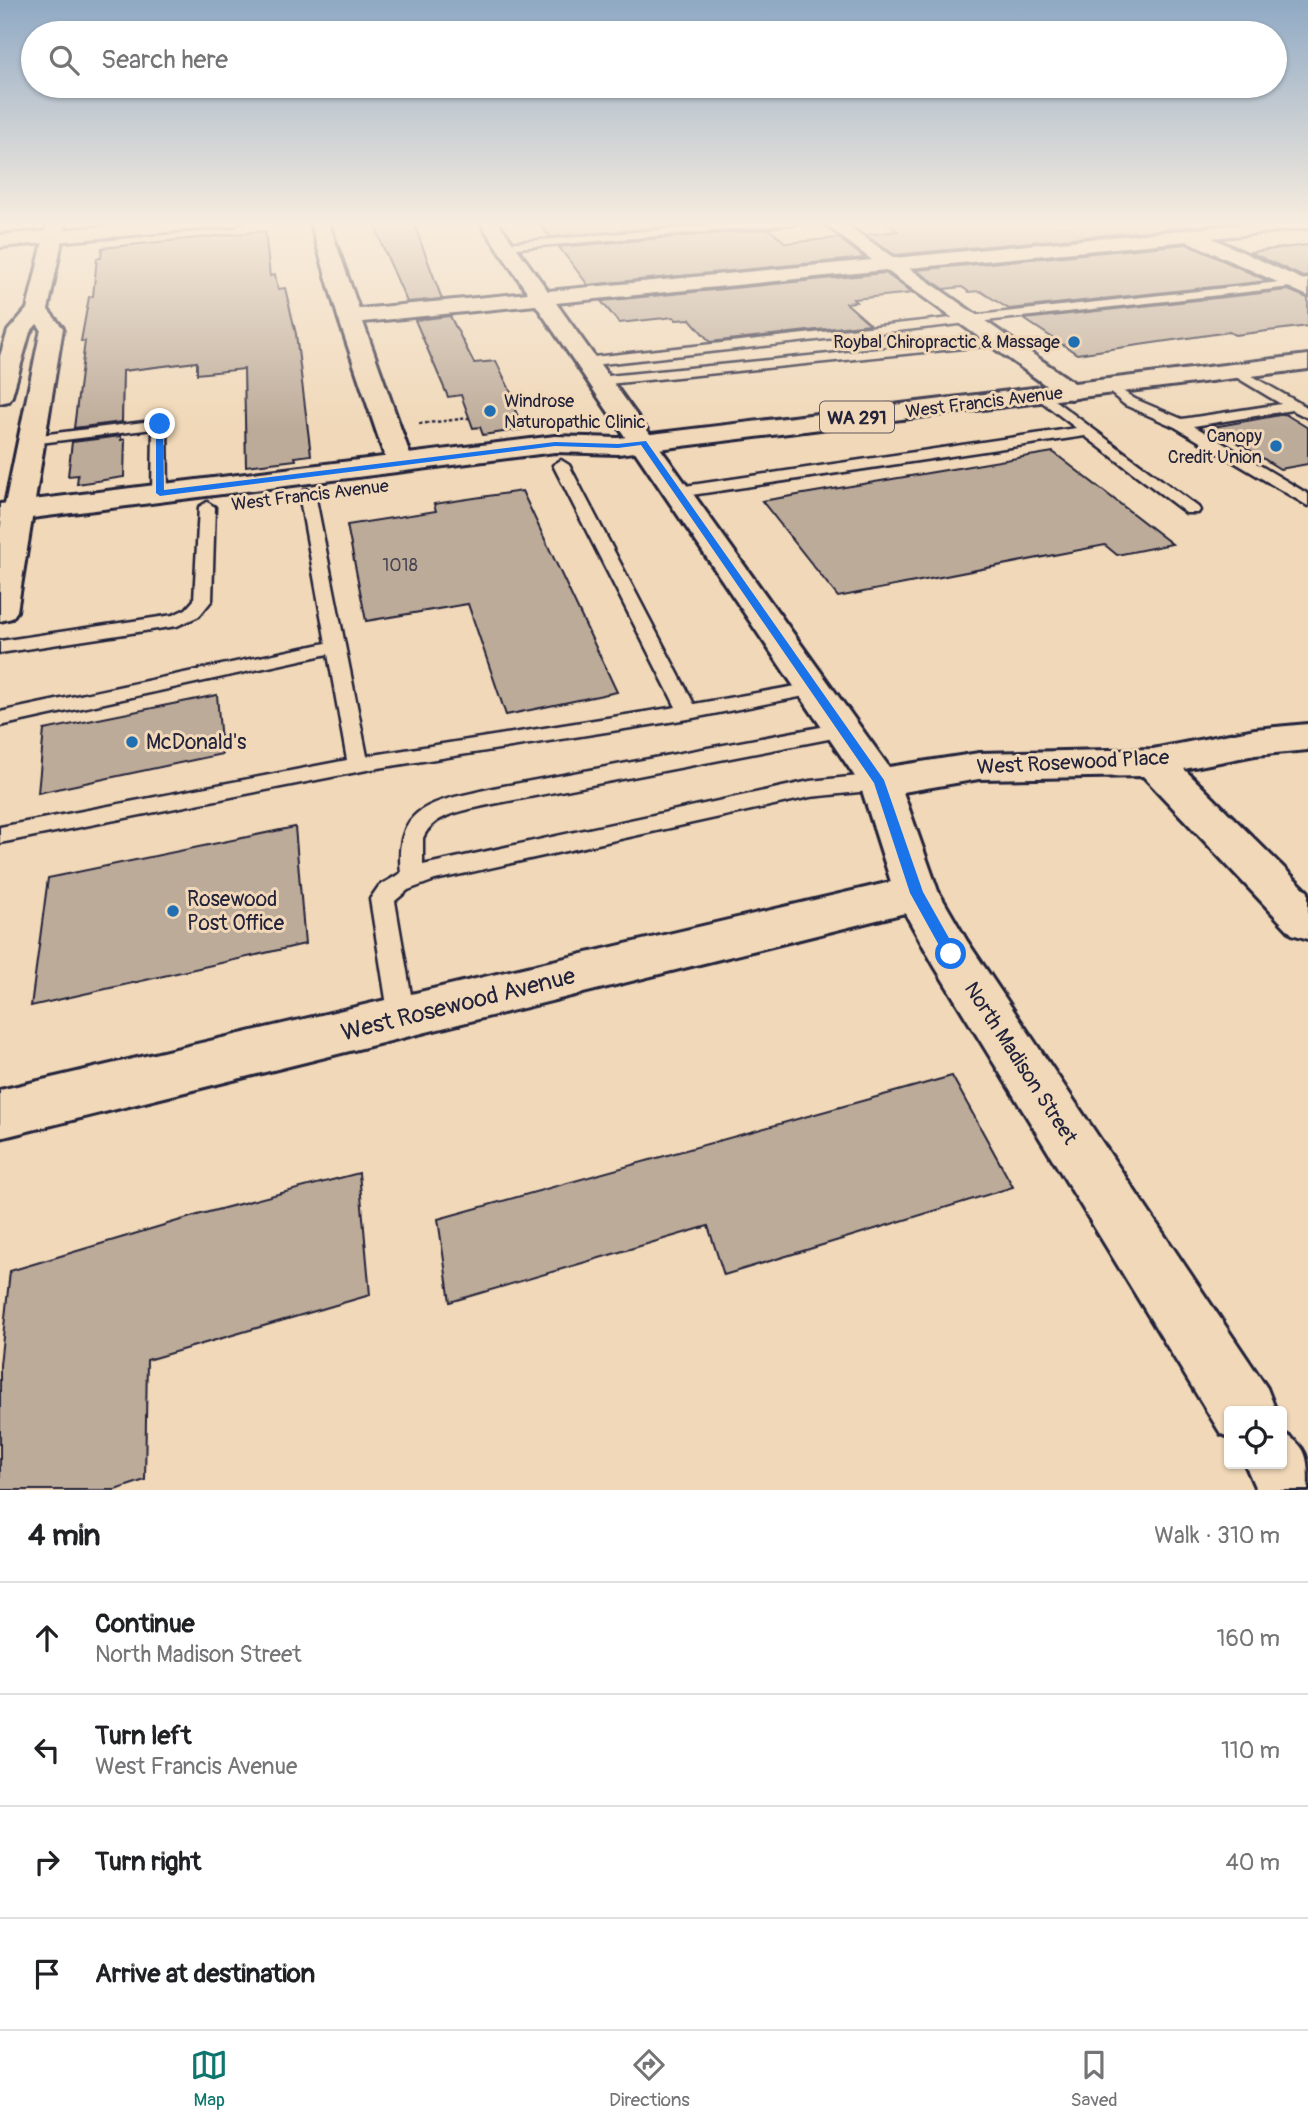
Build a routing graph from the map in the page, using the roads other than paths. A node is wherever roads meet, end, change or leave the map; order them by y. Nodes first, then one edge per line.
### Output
1 (42, 291) edge
2 (341, 291) edge
3 (534, 291) edge
4 (625, 291) edge
5 (929, 291) edge
6 (1249, 291) edge
7 (540, 299) junction
8 (37, 311) junction
9 (349, 317) junction
10 (969, 319) junction
11 (999, 341) junction
12 (1308, 362) edge
13 (591, 371) junction
14 (1236, 371) junction
15 (1110, 387) junction
16 (1071, 392) junction
17 (1042, 395) junction
18 (0, 396) edge
19 (1294, 406) junction
20 (1308, 414) edge
21 (1180, 424) junction
22 (1088, 431) junction
23 (32, 440) junction
24 (631, 444) junction
25 (399, 463) junction
26 (561, 465) junction
27 (1308, 488) edge
28 (1291, 491) junction
29 (678, 492) junction
30 (160, 493) junction
31 (307, 495) junction
32 (1308, 501) edge
33 (207, 507) junction
34 (1192, 510) dead end
35 (9, 522) edge
36 (0, 611) edge
37 (0, 647) edge
38 (335, 647) junction
39 (813, 689) junction
40 (688, 712) junction
41 (0, 719) edge
42 (842, 730) junction
43 (1308, 737) edge
44 (1153, 762) junction
45 (358, 765) junction
46 (880, 782) junction
47 (0, 835) edge
48 (412, 878) junction
49 (917, 893) junction
50 (1308, 921) edge
51 (402, 1018) junction
52 (0, 1114) edge
53 (1241, 1406) edge
54 (1281, 1469) edge
55 (1295, 1490) edge

1 - 8 street
2 - 9 street
3 - 7 street, North Madison Street
4 - 7 street
5 - 10 street
6 - 10 lane
7 - 9 street
7 - 13 street, North Madison Street
8 - 18 street
8 - 23 street
9 - 25 street
10 - 11 street
10 - 13 lane
11 - 13 lane
11 - 16 street
12 - 14 street, West Francis Avenue / WA 291
13 - 24 street, North Madison Street
14 - 15 street, West Francis Avenue / WA 291
14 - 19 lane
15 - 16 street, West Francis Avenue / WA 291
15 - 21 lane
16 - 17 street, West Francis Avenue / WA 291
17 - 22 lane
17 - 24 street, West Francis Avenue / WA 291
19 - 20 lane
19 - 21 lane
21 - 28 lane
22 - 29 lane
22 - 34 lane
23 - 30 lane
23 - 35 street
24 - 25 street, West Francis Avenue / WA 291
24 - 26 street, West Francis Avenue / WA 291
24 - 29 street, North Madison Street
25 - 30 street, West Francis Avenue / WA 291
26 - 31 street, West Francis Avenue / WA 291
26 - 40 lane
27 - 28 lane
28 - 32 lane
29 - 39 street, North Madison Street
30 - 35 street, West Francis Avenue / WA 291
31 - 33 street, West Francis Avenue / WA 291
31 - 38 lane
33 - 35 street, West Francis Avenue / WA 291
33 - 37 lane
35 - 36 street
38 - 41 lane
38 - 45 lane
39 - 40 lane
39 - 42 street, North Madison Street
40 - 45 lane
42 - 46 street, North Madison Street
42 - 48 lane
43 - 44 street, West Rosewood Place
44 - 46 street, West Rosewood Place
44 - 50 street
45 - 47 lane
46 - 48 lane
46 - 49 street, North Madison Street
48 - 51 lane
49 - 51 street, West Rosewood Avenue
49 - 53 street, North Madison Street
51 - 52 street, West Rosewood Avenue
54 - 55 street

